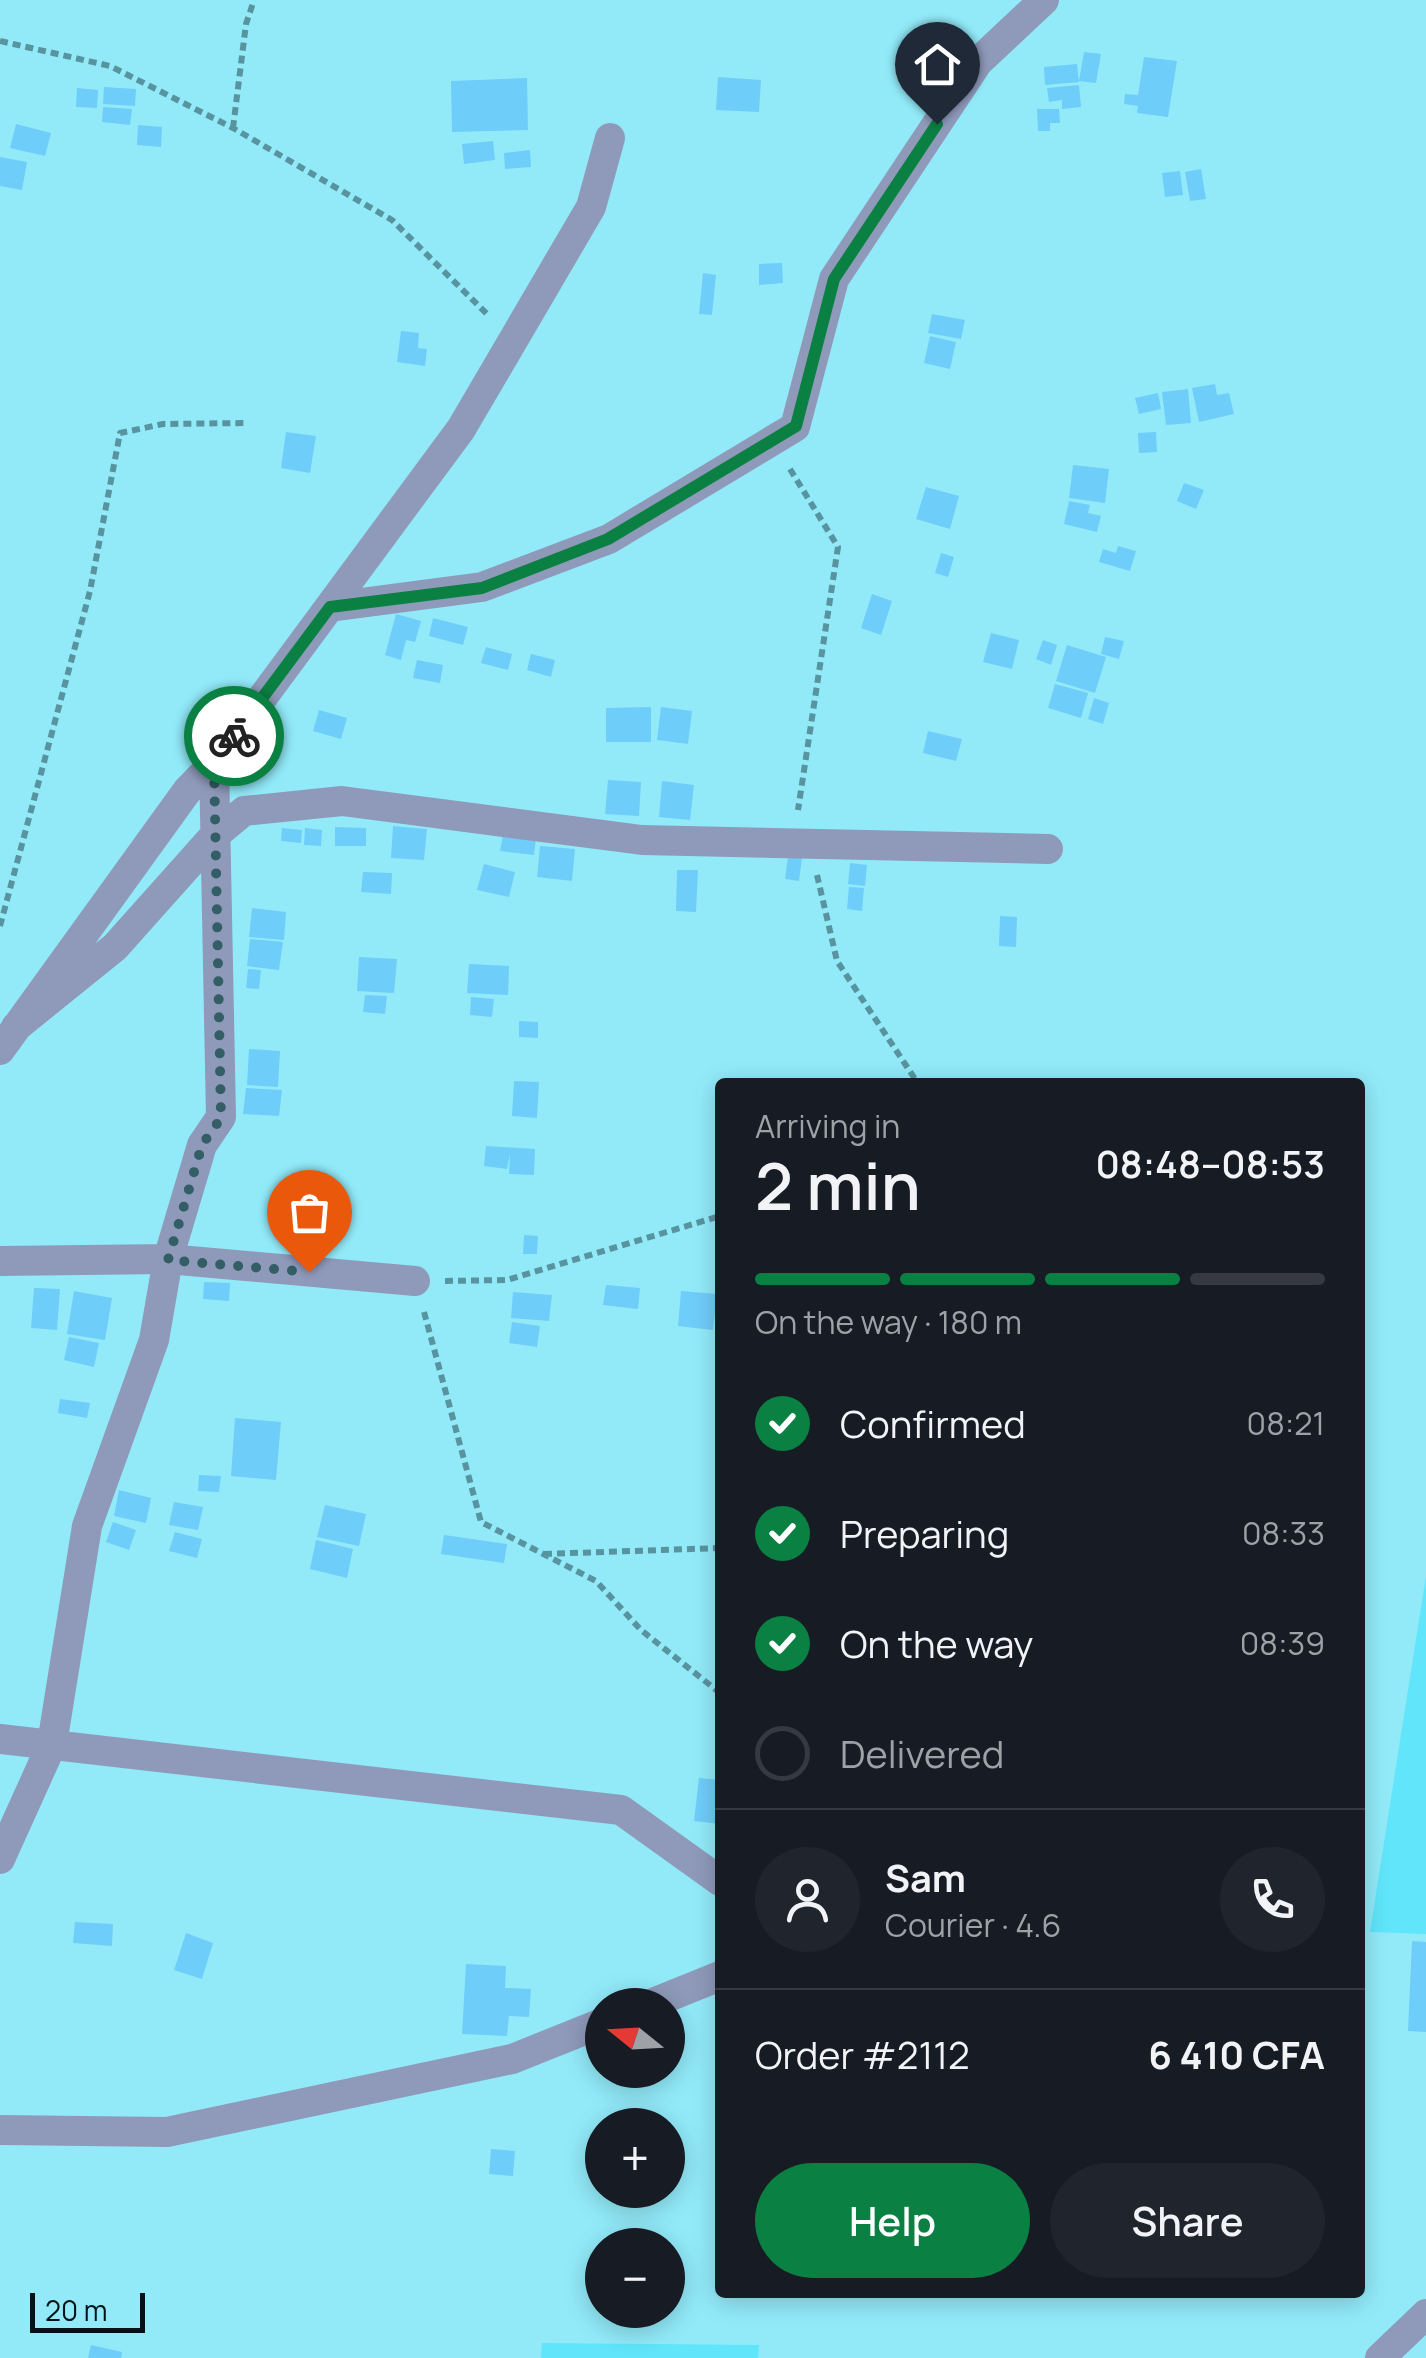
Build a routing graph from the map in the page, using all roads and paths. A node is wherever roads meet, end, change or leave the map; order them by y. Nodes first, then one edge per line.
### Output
1 (254, 0) edge
2 (1044, 0) edge
3 (0, 41) edge
4 (233, 128) junction
5 (610, 138) dead end
6 (514, 342) junction
7 (248, 423) dead end
8 (772, 440) junction
9 (330, 607) junction
10 (214, 763) junction
11 (215, 835) junction
12 (809, 843) junction
13 (1048, 849) dead end
14 (0, 926) edge
15 (8, 1038) edge
16 (914, 1078) edge
17 (715, 1218) edge
18 (168, 1260) junction
19 (0, 1262) edge
20 (415, 1281) junction
21 (715, 1548) edge
22 (543, 1554) junction
23 (715, 1689) edge
24 (0, 1739) edge
25 (52, 1744) junction
26 (0, 1859) edge
27 (715, 1877) edge
28 (715, 1978) edge
29 (685, 1990) edge
30 (585, 2030) edge
31 (0, 2130) edge
32 (1426, 2314) edge
33 (1380, 2358) edge

1 - 4 path
2 - 8 street
3 - 4 path
4 - 6 path
5 - 6 street
6 - 9 street
7 - 14 path
8 - 9 street
8 - 12 path
9 - 10 street
10 - 11 street
10 - 15 street
11 - 12 street
11 - 15 street
11 - 18 street
12 - 13 street
12 - 16 path
17 - 20 path
18 - 19 street
18 - 20 street
18 - 25 street
20 - 22 path
21 - 22 path
22 - 23 path
24 - 25 street
25 - 26 street
25 - 27 street
28 - 29 street
30 - 31 street
32 - 33 street

